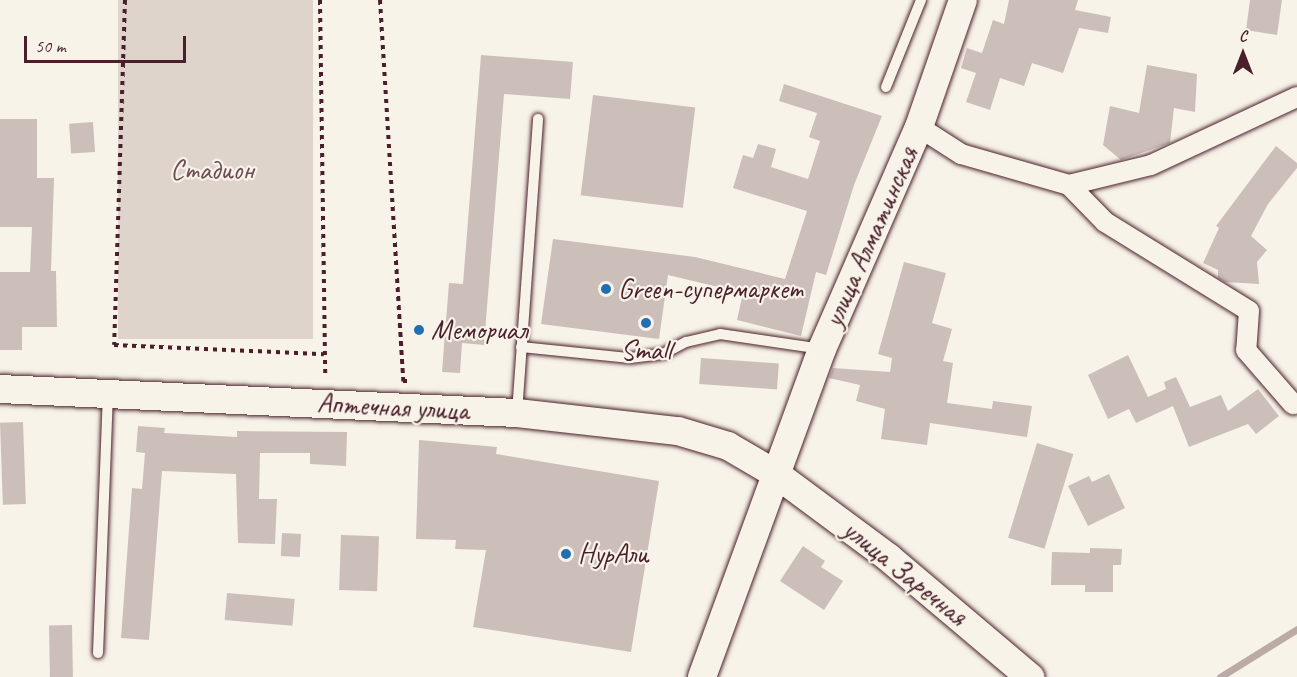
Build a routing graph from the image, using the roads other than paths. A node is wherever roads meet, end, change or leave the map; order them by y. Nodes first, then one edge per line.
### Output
1 (921, 0) edge
2 (963, 0) edge
3 (886, 87) dead end
4 (1297, 97) edge
5 (538, 119) dead end
6 (919, 127) junction
7 (1070, 185) junction
8 (521, 347) junction
9 (822, 349) junction
10 (0, 389) edge
11 (108, 392) junction
12 (1293, 404) dead end
13 (517, 413) junction
14 (776, 474) junction
15 (98, 653) dead end
16 (702, 677) edge
17 (1030, 677) edge

1 - 3 lane
2 - 6 main road, улица Алматинская
4 - 7 street
5 - 8 lane
6 - 7 street
6 - 9 main road, улица Алматинская
7 - 12 street
8 - 9 lane
8 - 13 lane
9 - 14 main road, улица Алматинская
10 - 11 main road, Аптечная улица
11 - 13 main road, Аптечная улица
11 - 15 lane
13 - 14 main road, Аптечная улица
14 - 16 main road, улица Алматинская
14 - 17 main road, улица Заречная

